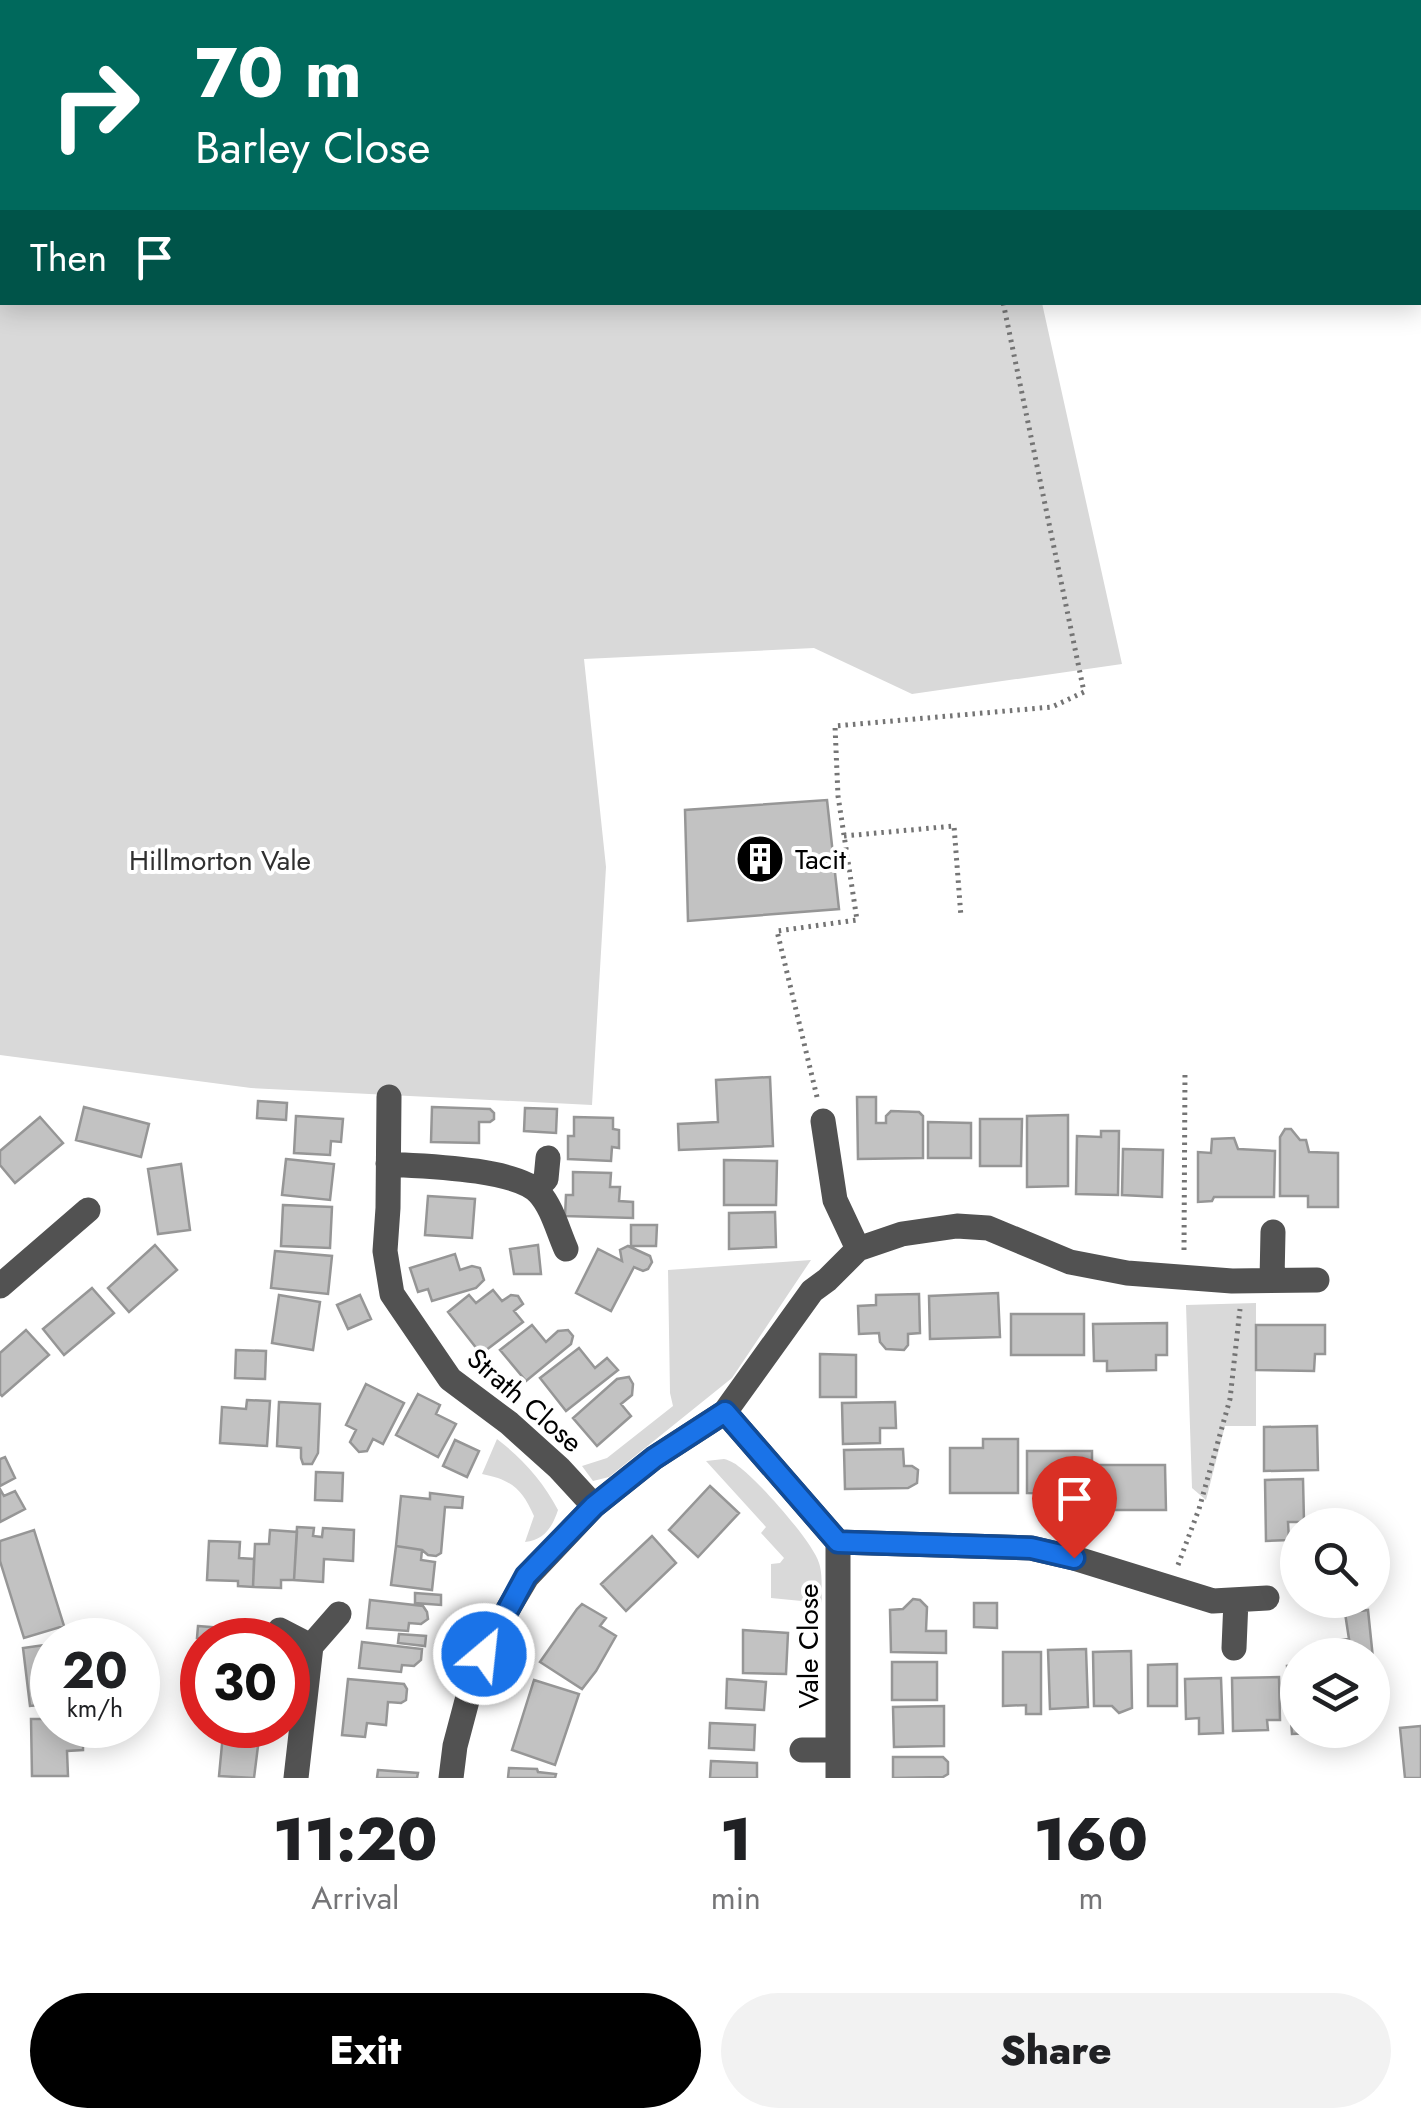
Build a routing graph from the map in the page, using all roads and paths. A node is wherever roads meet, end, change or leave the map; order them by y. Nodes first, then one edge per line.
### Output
1 (1005, 305) edge
2 (844, 836) junction
3 (962, 917) dead end
4 (1185, 1070) dead end
5 (388, 1097) dead end
6 (823, 1120) joint
7 (548, 1158) dead end
8 (388, 1164) junction
9 (536, 1189) junction
10 (88, 1210) dead end
11 (1273, 1232) dead end
12 (566, 1249) dead end
13 (858, 1249) junction
14 (1184, 1263) dead end
15 (1272, 1280) junction
16 (1317, 1280) dead end
17 (1232, 1281) junction
18 (0, 1286) edge
19 (725, 1412) junction
20 (594, 1506) junction
21 (838, 1542) junction
22 (1162, 1586) junction
23 (1267, 1598) dead end
24 (1236, 1600) junction
25 (338, 1614) dead end
26 (311, 1646) joint
27 (1234, 1648) dead end
28 (802, 1750) dead end
29 (837, 1750) junction
30 (296, 1778) edge
31 (452, 1778) edge
32 (838, 1778) edge

1 - 2 path
2 - 3 path
2 - 6 path
4 - 14 path
5 - 8 street, Strath Close
6 - 13 street
7 - 9 street
8 - 9 street
8 - 20 street, Strath Close
9 - 12 street
10 - 18 street
11 - 15 street
13 - 17 street
13 - 19 street
15 - 16 street
15 - 17 street
17 - 22 path
19 - 20 street
19 - 21 street
20 - 31 street
21 - 22 street
21 - 29 street, Vale Close
22 - 24 street
23 - 24 street
24 - 27 street
25 - 26 street
26 - 30 street
28 - 29 street
29 - 32 street, Vale Close

